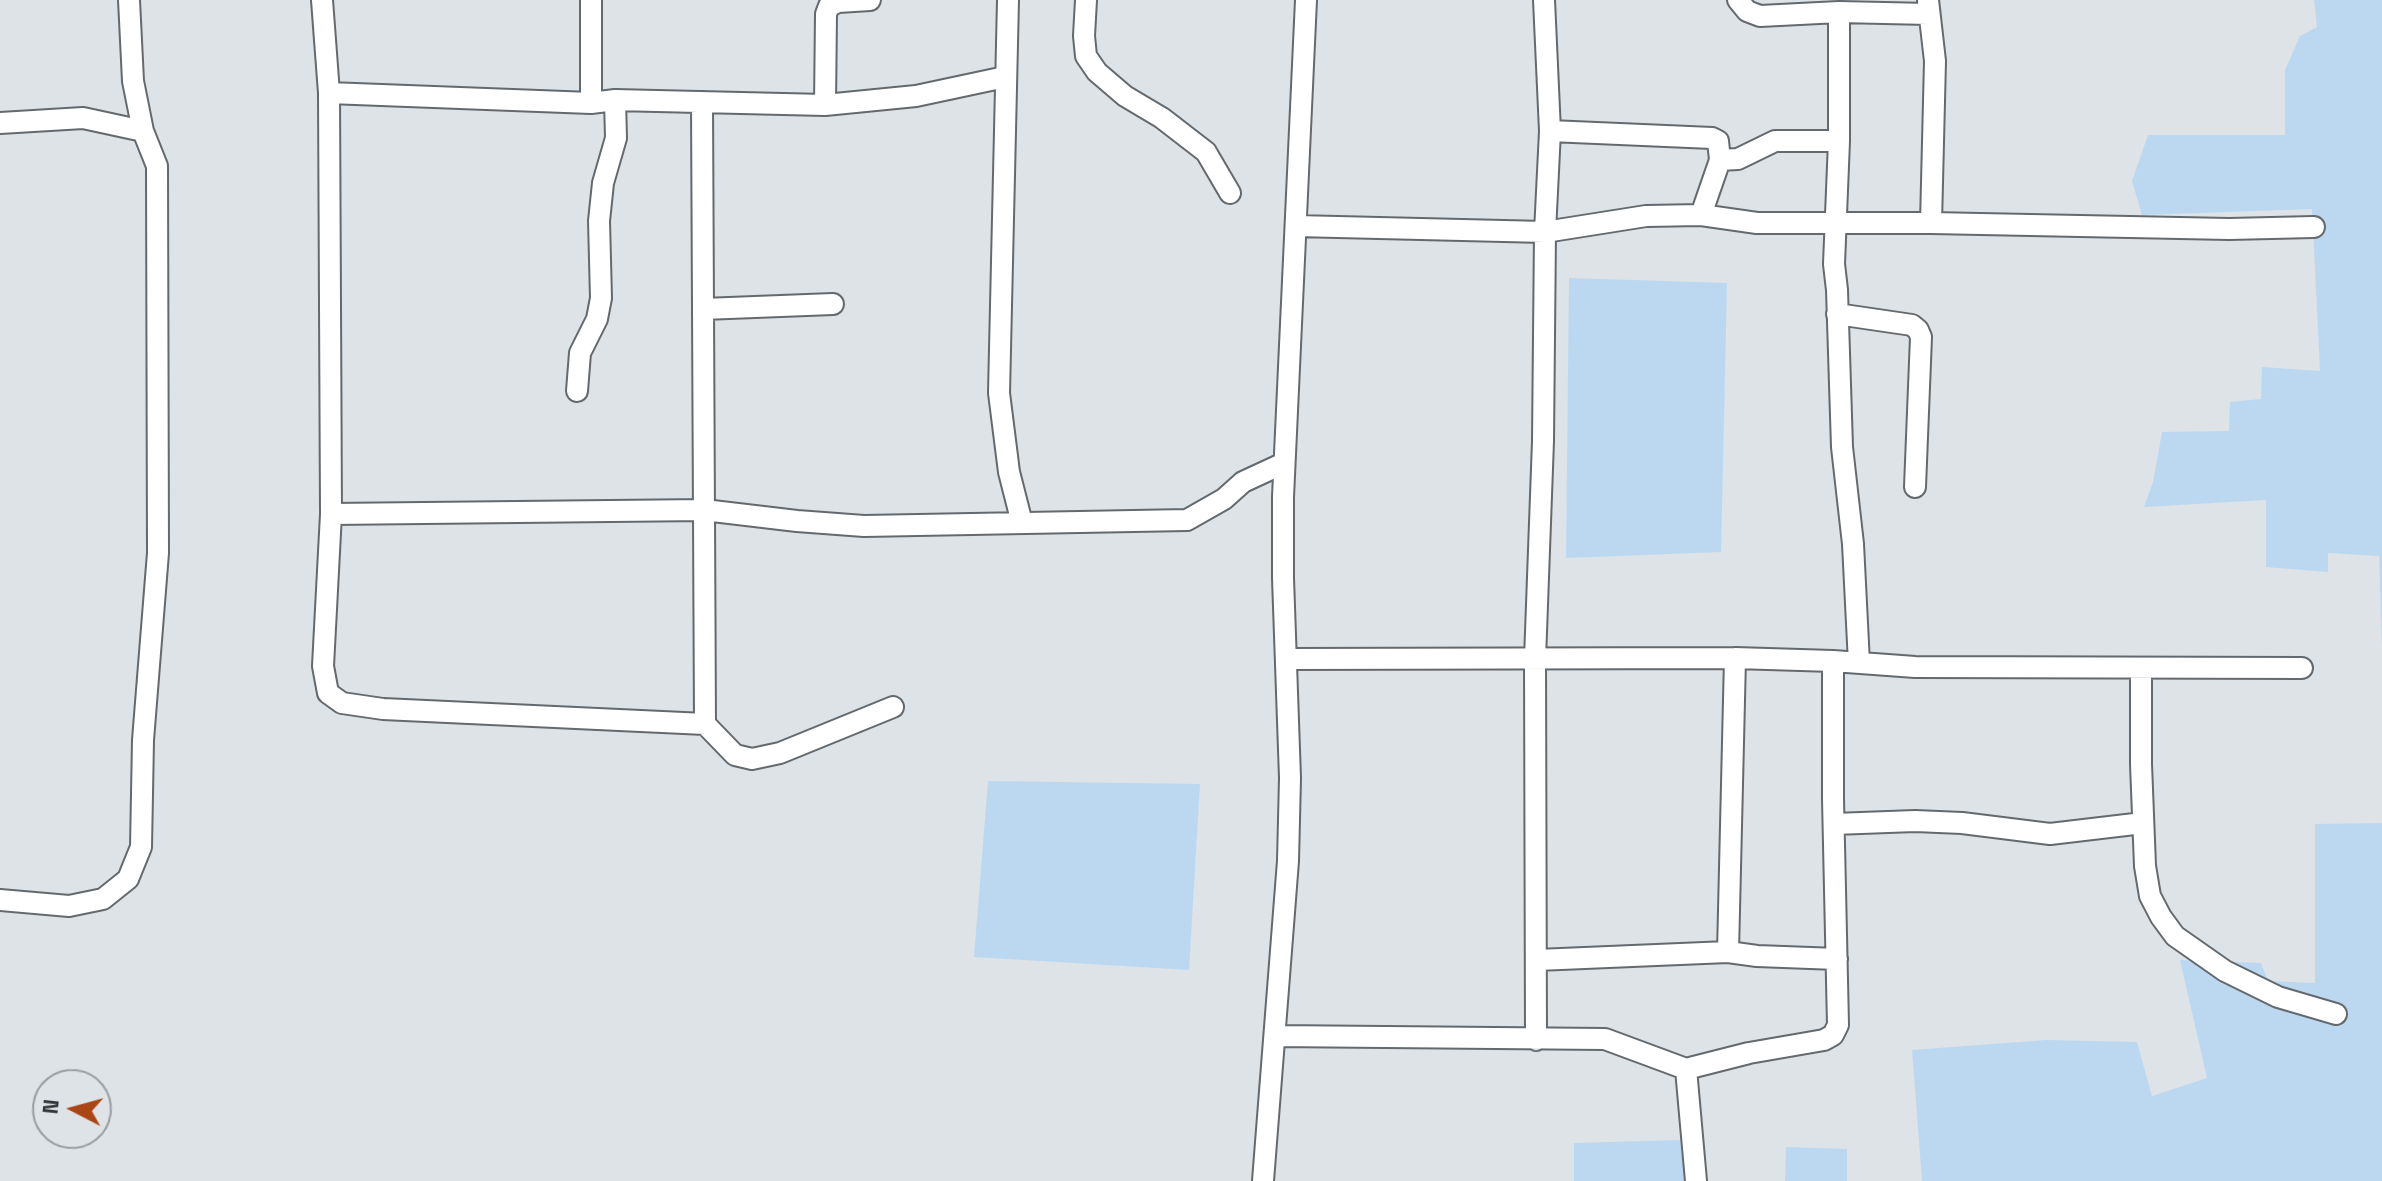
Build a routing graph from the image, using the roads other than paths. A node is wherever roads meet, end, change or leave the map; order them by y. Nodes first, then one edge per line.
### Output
1 (129, 0) edge
2 (322, 0) edge
3 (591, 0) edge
4 (870, 0) edge
5 (1008, 0) edge
6 (1086, 0) edge
7 (1306, 0) edge
8 (1544, 0) edge
9 (1738, 0) edge
10 (1928, 7) edge
11 (1839, 12) junction
12 (1005, 77) junction
13 (329, 93) junction
14 (615, 100) junction
15 (702, 102) junction
16 (591, 103) junction
17 (825, 105) junction
18 (0, 123) edge
19 (143, 131) junction
20 (1550, 131) junction
21 (1839, 141) junction
22 (1720, 160) junction
23 (1230, 193) dead end
24 (1701, 215) junction
25 (1834, 222) junction
26 (1931, 223) junction
27 (1296, 226) junction
28 (2314, 227) dead end
29 (1545, 232) junction
30 (833, 304) dead end
31 (703, 309) junction
32 (1837, 314) junction
33 (577, 391) dead end
34 (1284, 463) junction
35 (1915, 487) dead end
36 (704, 510) junction
37 (331, 514) junction
38 (1022, 523) junction
39 (1735, 658) junction
40 (1287, 659) junction
41 (1535, 659) junction
42 (1833, 661) junction
43 (1859, 663) junction
44 (2141, 668) junction
45 (2302, 668) dead end
46 (893, 707) dead end
47 (705, 724) junction
48 (2143, 823) junction
49 (1834, 824) junction
50 (0, 900) edge
51 (1728, 952) junction
52 (1837, 959) junction
53 (1537, 960) junction
54 (2336, 1014) dead end
55 (1275, 1036) junction
56 (1536, 1040) junction
57 (1686, 1069) junction
58 (1263, 1181) edge
59 (1696, 1181) edge

1 - 19 street
2 - 13 street
3 - 16 street
4 - 17 street
5 - 12 street
6 - 23 street
7 - 27 street
8 - 20 street
9 - 11 street
10 - 11 street
10 - 26 street
11 - 21 street
12 - 17 street
12 - 38 street
13 - 16 street
13 - 37 street
14 - 15 street
14 - 16 street
14 - 33 street
15 - 17 street
15 - 31 street
18 - 19 street
19 - 50 street
20 - 22 street
20 - 29 street
21 - 22 street
21 - 25 street
22 - 24 street
24 - 25 street
24 - 29 street
25 - 26 street
25 - 32 street
26 - 28 street
27 - 29 street
27 - 34 street
29 - 41 street
30 - 31 street
31 - 36 street
32 - 35 street
32 - 43 street
34 - 38 street
34 - 40 street
36 - 37 street
36 - 38 street
36 - 47 street
37 - 47 street
39 - 41 street
39 - 42 street
39 - 51 street
40 - 41 street
40 - 55 street
41 - 53 street
42 - 43 street
42 - 49 street
43 - 44 street
44 - 45 street
44 - 48 street
46 - 47 street
48 - 49 street
48 - 54 street
49 - 52 street
51 - 52 street
51 - 53 street
52 - 57 street
53 - 56 street
55 - 56 street
55 - 58 street
56 - 57 street
57 - 59 street

